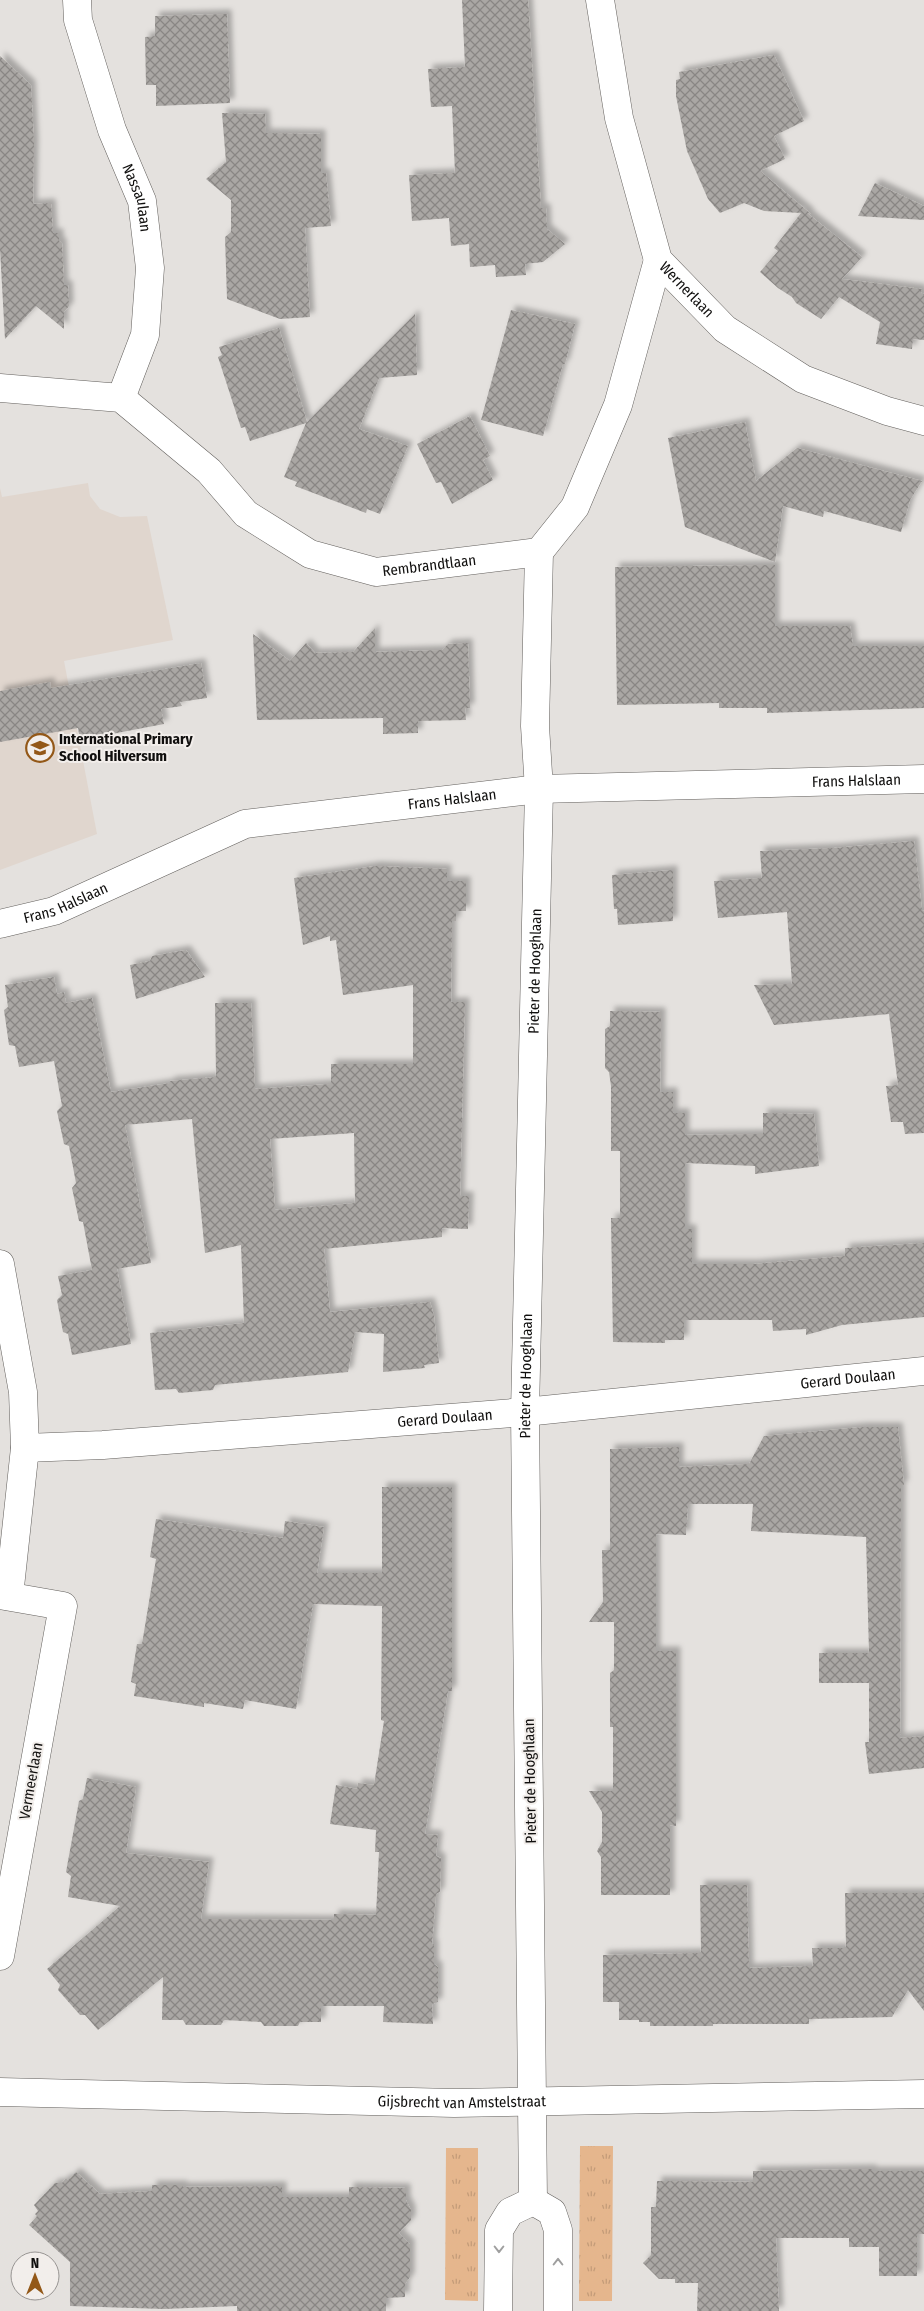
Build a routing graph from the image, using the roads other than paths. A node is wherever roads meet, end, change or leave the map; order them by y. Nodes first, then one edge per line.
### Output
1 (77, 0) edge
2 (600, 0) edge
3 (658, 260) junction
4 (0, 388) edge
5 (121, 398) junction
6 (924, 421) edge
7 (538, 552) junction
8 (924, 779) edge
9 (538, 789) junction
10 (0, 924) edge
11 (0, 1264) edge
12 (924, 1371) edge
13 (525, 1412) junction
14 (25, 1448) junction
15 (5, 1596) edge
16 (0, 1956) edge
17 (0, 2092) edge
18 (924, 2094) edge
19 (534, 2103) junction
20 (533, 2201) junction
21 (498, 2311) edge
22 (558, 2311) edge

1 - 5 street, Nassaulaan
2 - 3 street, Wernerlaan
3 - 6 street, Wernerlaan
3 - 7 street
4 - 5 street
5 - 7 street, Rembrandtlaan
7 - 9 street, Pieter de Hooghlaan
8 - 9 street, Frans Halslaan
9 - 10 street, Frans Halslaan
9 - 13 street, Pieter de Hooghlaan
11 - 14 street
12 - 13 street, Gerard Doulaan
13 - 14 street, Gerard Doulaan
13 - 19 street, Pieter de Hooghlaan
14 - 15 street
15 - 16 street, Vermeerlaan
17 - 19 street, Gijsbrecht van Amstelstraat
18 - 19 street, Gijsbrecht van Amstelstraat
19 - 20 street, Pieter de Hooghlaan
20 -> 21 street
22 -> 20 street

